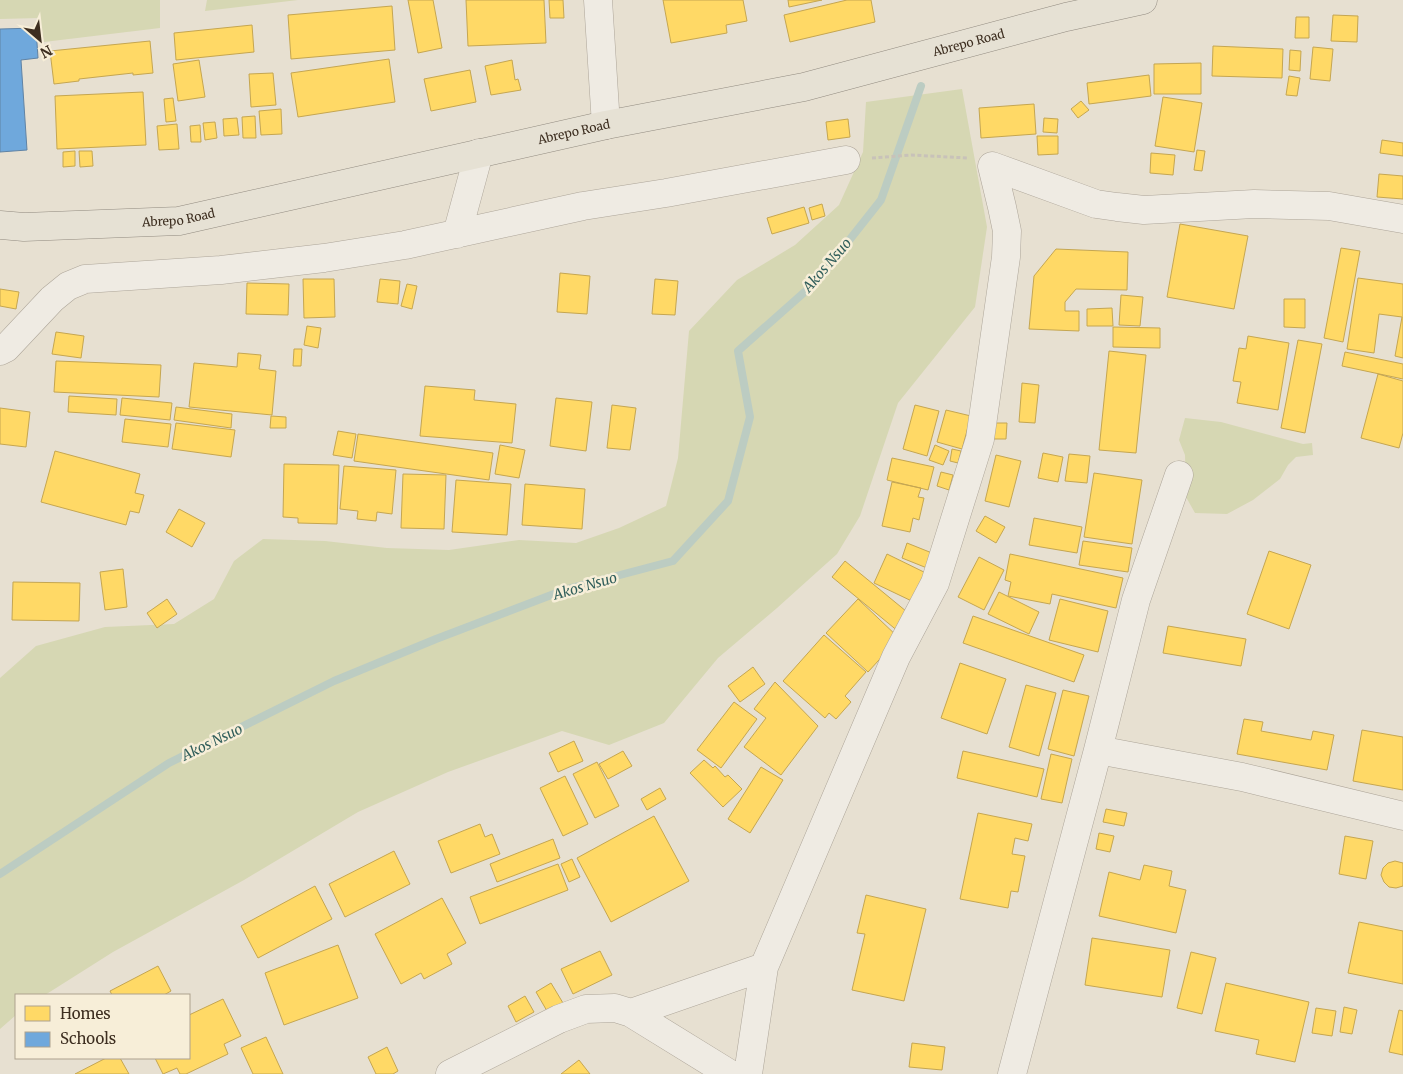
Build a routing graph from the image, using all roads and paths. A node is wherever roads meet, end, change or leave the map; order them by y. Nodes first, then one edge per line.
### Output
1 (598, 0) edge
2 (1143, 0) edge
3 (606, 125) junction
4 (479, 153) junction
5 (846, 160) joint
6 (992, 166) junction
7 (1403, 219) edge
8 (0, 225) edge
9 (456, 234) junction
10 (0, 351) edge
11 (1179, 475) dead end
12 (1098, 750) junction
13 (1403, 816) edge
14 (764, 967) junction
15 (631, 1013) junction
16 (450, 1074) edge
17 (730, 1074) edge
18 (748, 1074) edge
19 (1012, 1074) edge

1 - 3 street
2 - 3 main road, Abrepo Road
3 - 4 main road, Abrepo Road
4 - 8 main road, Abrepo Road
4 - 9 street
5 - 6 path
5 - 9 street
6 - 7 street
6 - 14 street
9 - 10 street
11 - 12 street
12 - 13 street
12 - 19 street
14 - 15 street
14 - 18 street
15 - 16 street
15 - 17 street

